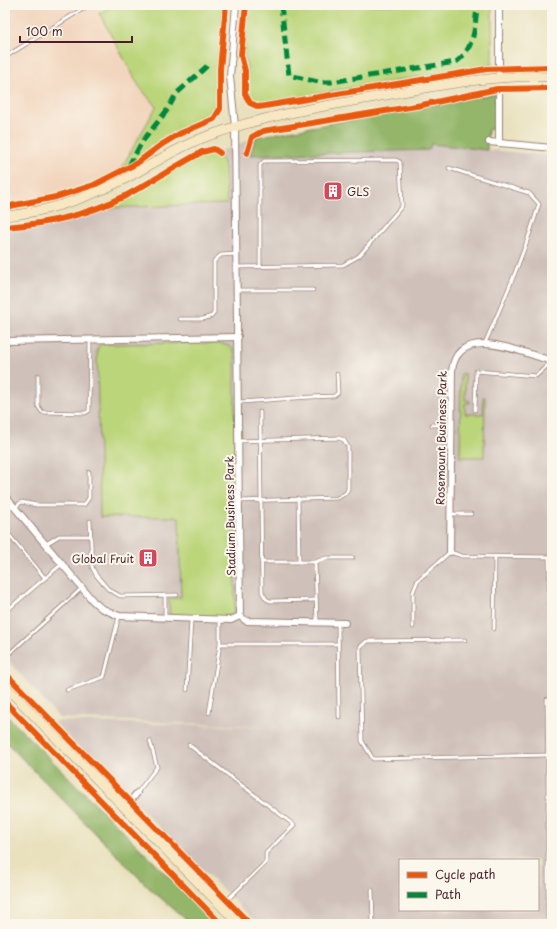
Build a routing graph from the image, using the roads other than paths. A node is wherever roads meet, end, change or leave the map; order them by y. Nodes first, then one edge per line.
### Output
1 (89, 5) edge
2 (236, 5) edge
3 (499, 5) edge
4 (5, 57) edge
5 (499, 78) junction
6 (552, 78) edge
7 (499, 93) dead end
8 (235, 126) junction
9 (489, 142) dead end
10 (499, 143) junction
11 (552, 148) edge
12 (449, 168) dead end
13 (5, 216) edge
14 (237, 254) junction
15 (237, 267) junction
16 (260, 267) junction
17 (237, 290) junction
18 (313, 290) dead end
19 (180, 319) dead end
20 (238, 337) junction
21 (90, 340) junction
22 (5, 341) edge
23 (485, 343) junction
24 (552, 361) edge
25 (337, 374) dead end
26 (38, 375) dead end
27 (239, 402) junction
28 (475, 410) dead end
29 (260, 412) dead end
30 (432, 425) dead end
31 (451, 425) junction
32 (260, 440) junction
33 (239, 441) junction
34 (89, 472) dead end
35 (5, 496) edge
36 (298, 498) junction
37 (240, 501) junction
38 (261, 501) junction
39 (15, 508) junction
40 (451, 514) junction
41 (471, 514) dead end
42 (90, 521) dead end
43 (5, 530) edge
44 (91, 536) junction
45 (46, 544) junction
46 (450, 552) junction
47 (495, 557) junction
48 (550, 557) edge
49 (354, 558) dead end
50 (261, 562) junction
51 (299, 562) junction
52 (315, 562) junction
53 (62, 564) junction
54 (45, 578) junction
55 (82, 588) junction
56 (165, 595) junction
57 (177, 595) dead end
58 (316, 600) junction
59 (5, 612) edge
60 (119, 616) junction
61 (240, 616) junction
62 (165, 619) junction
63 (191, 620) junction
64 (220, 620) junction
65 (317, 622) junction
66 (341, 622) joint
67 (552, 622) edge
68 (414, 627) dead end
69 (494, 629) dead end
70 (464, 640) dead end
71 (220, 644) junction
72 (338, 644) junction
73 (11, 652) dead end
74 (5, 686) edge
75 (66, 690) dead end
76 (187, 690) dead end
77 (547, 698) dead end
78 (209, 713) dead end
79 (339, 716) dead end
80 (150, 741) dead end
81 (190, 745) dead end
82 (548, 755) junction
83 (138, 793) joint
84 (125, 808) junction
85 (372, 890) dead end
86 (221, 906) junction
87 (239, 924) edge
88 (372, 924) edge
89 (548, 924) edge

1 - 4 lane
2 - 8 street, Stadium Business Park
3 - 5 street
5 - 6 street
5 - 8 street
7 - 10 street
8 - 13 street
8 - 14 street, Stadium Business Park
9 - 10 street
10 - 11 street
12 - 23 lane
14 - 15 street, Stadium Business Park
14 - 19 lane
15 - 16 lane
15 - 17 street, Stadium Business Park
16 - 16 lane
17 - 18 lane
17 - 20 street, Stadium Business Park
20 - 21 street
20 - 27 street, Stadium Business Park
21 - 22 street
21 - 26 lane
23 - 24 street, Rosemount Business Park
23 - 31 street, Rosemount Business Park
24 - 28 lane
25 - 27 lane
27 - 33 street, Stadium Business Park
29 - 32 lane
30 - 31 lane
31 - 40 street, Rosemount Business Park
32 - 33 lane
32 - 36 lane
32 - 38 lane
33 - 37 street, Stadium Business Park
34 - 39 lane
35 - 39 street
36 - 38 lane
36 - 51 lane
37 - 38 lane
37 - 61 street, Stadium Business Park
38 - 50 lane
39 - 45 street
40 - 41 lane
40 - 46 street, Rosemount Business Park
42 - 44 lane
43 - 54 lane
44 - 45 lane
44 - 56 lane
45 - 53 street
46 - 47 lane
46 - 68 lane
47 - 48 lane
47 - 69 lane
48 - 67 lane
49 - 52 lane
50 - 51 lane
50 - 58 lane
51 - 52 lane
52 - 58 lane
53 - 54 lane
53 - 55 street
54 - 59 lane
55 - 60 street
55 - 73 lane
56 - 57 lane
56 - 62 lane
58 - 65 lane
60 - 62 street
60 - 75 lane
61 - 64 street
61 - 65 street
62 - 63 street
63 - 64 street
63 - 76 lane
64 - 71 lane
65 - 66 street
66 - 72 lane
70 - 82 lane
71 - 72 lane
71 - 78 lane
72 - 79 lane
74 - 84 street
77 - 82 lane
80 - 83 lane
81 - 86 lane
82 - 89 lane
83 - 84 street
84 - 86 street
85 - 88 lane
86 - 87 street

